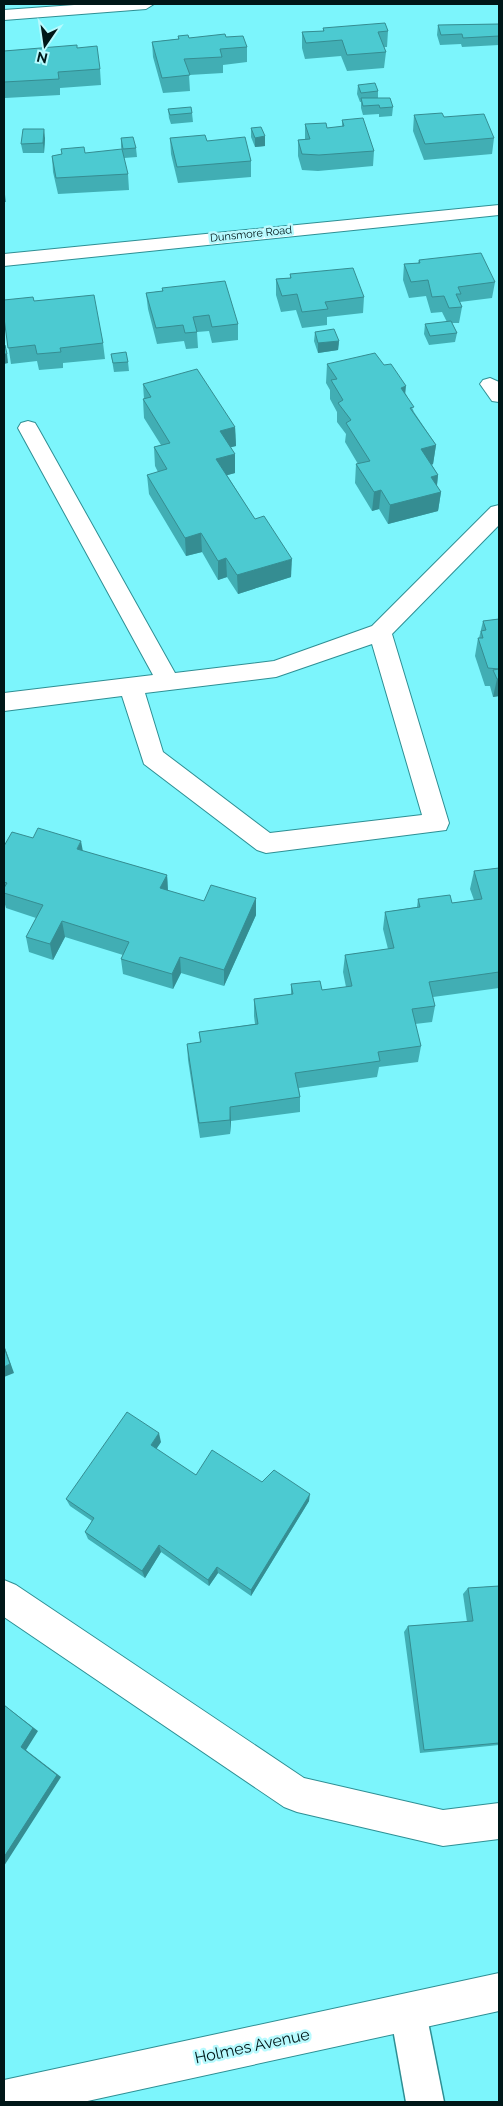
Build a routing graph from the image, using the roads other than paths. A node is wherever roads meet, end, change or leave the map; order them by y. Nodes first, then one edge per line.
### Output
1 (140, 4) edge
2 (4, 15) edge
3 (499, 210) edge
4 (4, 260) edge
5 (28, 428) dead end
6 (499, 512) edge
7 (380, 632) junction
8 (168, 682) junction
9 (131, 686) junction
10 (4, 702) edge
11 (4, 1597) edge
12 (499, 1821) edge
13 (499, 1992) edge
14 (408, 2012) junction
15 (4, 2100) edge
16 (425, 2102) edge

1 - 2 street
3 - 4 street, Dunsmore Road
5 - 8 street
6 - 7 street
7 - 8 street
7 - 9 street
8 - 9 street
9 - 10 street
11 - 12 street
13 - 14 street, Holmes Avenue
14 - 15 street, Holmes Avenue
14 - 16 lane

